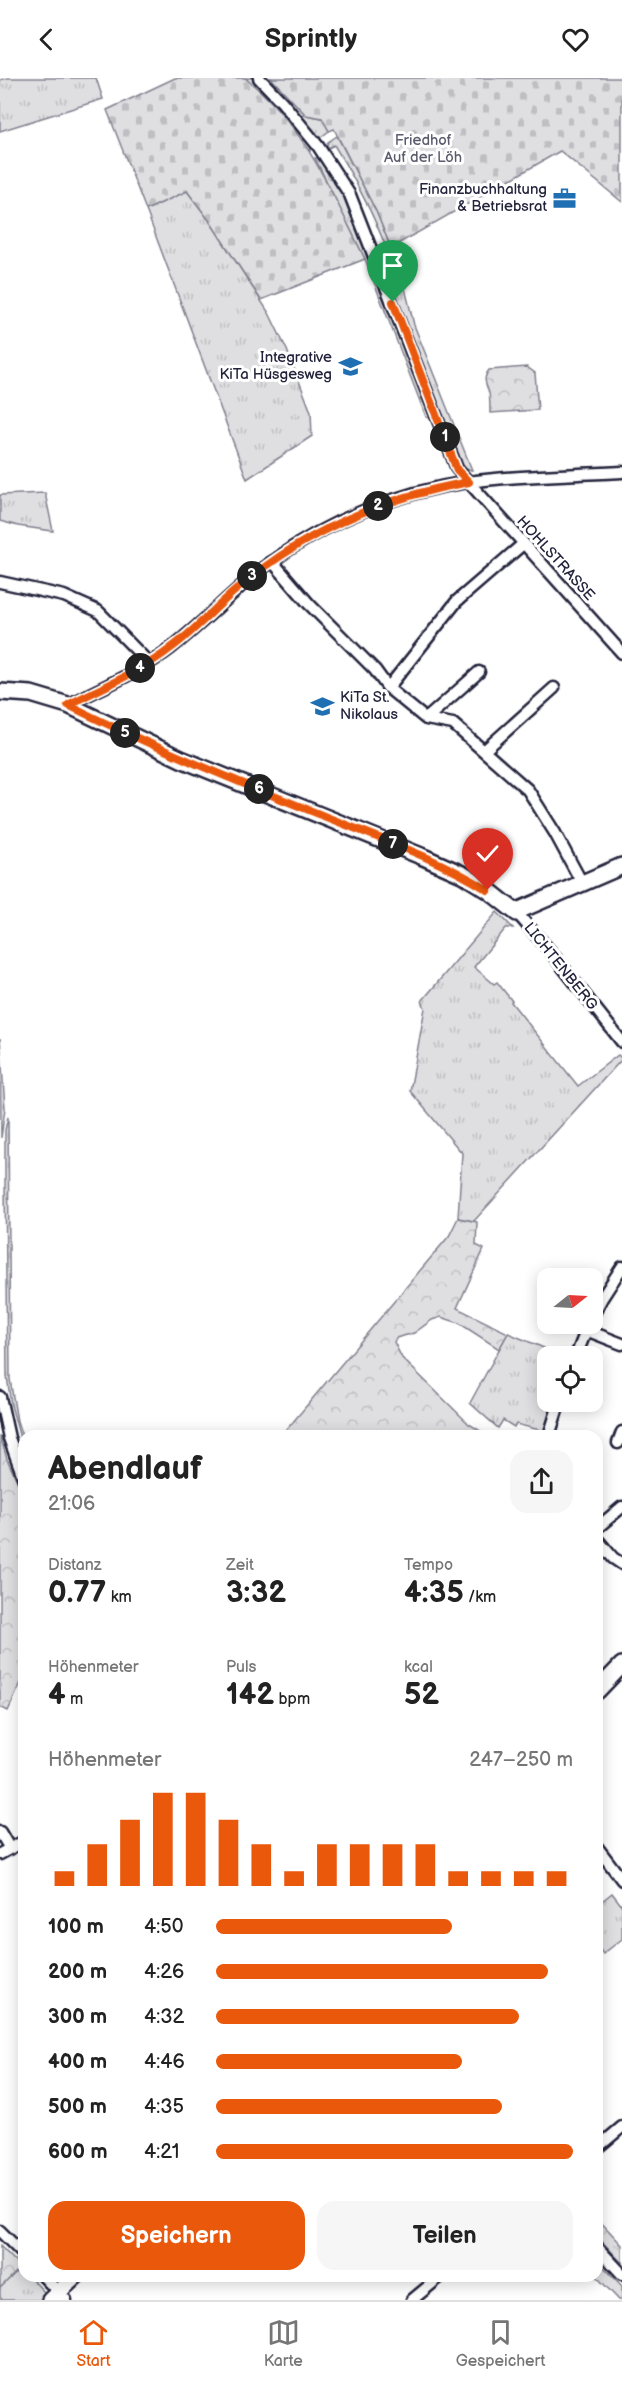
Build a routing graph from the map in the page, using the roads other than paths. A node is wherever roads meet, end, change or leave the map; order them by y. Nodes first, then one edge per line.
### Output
1 (259, 78) edge
2 (622, 472) edge
3 (469, 482) junction
4 (523, 544) junction
5 (272, 561) junction
6 (0, 582) edge
7 (622, 653) edge
8 (149, 663) junction
9 (479, 672) dead end
10 (388, 688) junction
11 (554, 688) dead end
12 (0, 692) edge
13 (68, 705) junction
14 (426, 719) junction
15 (485, 750) junction
16 (622, 866) edge
17 (582, 883) junction
18 (517, 914) junction
19 (622, 1042) edge
20 (622, 1267) edge
21 (603, 1296) edge
22 (602, 1334) edge
23 (622, 1344) edge
24 (0, 1397) edge
25 (557, 1412) edge
26 (551, 1430) edge
27 (622, 1432) edge
28 (618, 1443) dead end
29 (18, 1463) edge
30 (622, 1507) edge
31 (603, 1523) edge
32 (603, 1546) edge
33 (622, 1564) edge
34 (622, 1665) edge
35 (603, 1685) edge
36 (0, 1833) edge
37 (5, 1851) edge
38 (603, 1855) edge
39 (622, 1880) edge
40 (622, 2127) edge
41 (603, 2143) edge
42 (0, 2231) edge
43 (18, 2249) edge
44 (603, 2253) edge
45 (622, 2274) edge
46 (47, 2282) edge
47 (71, 2282) edge
48 (434, 2282) edge
49 (58, 2297) edge
50 (412, 2300) edge

1 - 3 street, HOHLSTRASSE
2 - 3 street
3 - 4 street, HOHLSTRASSE
3 - 5 street
4 - 7 street, HOHLSTRASSE
4 - 10 street
5 - 8 street
5 - 10 street
6 - 8 street
8 - 13 street
9 - 14 street
10 - 14 street
11 - 15 street
12 - 13 main road, LICHTENBERG
13 - 18 main road, LICHTENBERG
14 - 15 street
15 - 17 street
16 - 17 main road
17 - 18 main road
18 - 19 street, LICHTENBERG
20 - 21 street
22 - 23 street
24 - 29 street
25 - 26 street
27 - 28 street
30 - 31 street
32 - 33 street
34 - 35 main road
36 - 37 street
38 - 39 street
40 - 41 street
42 - 43 street
44 - 45 street
46 - 49 street
47 - 49 main road
48 - 50 street

